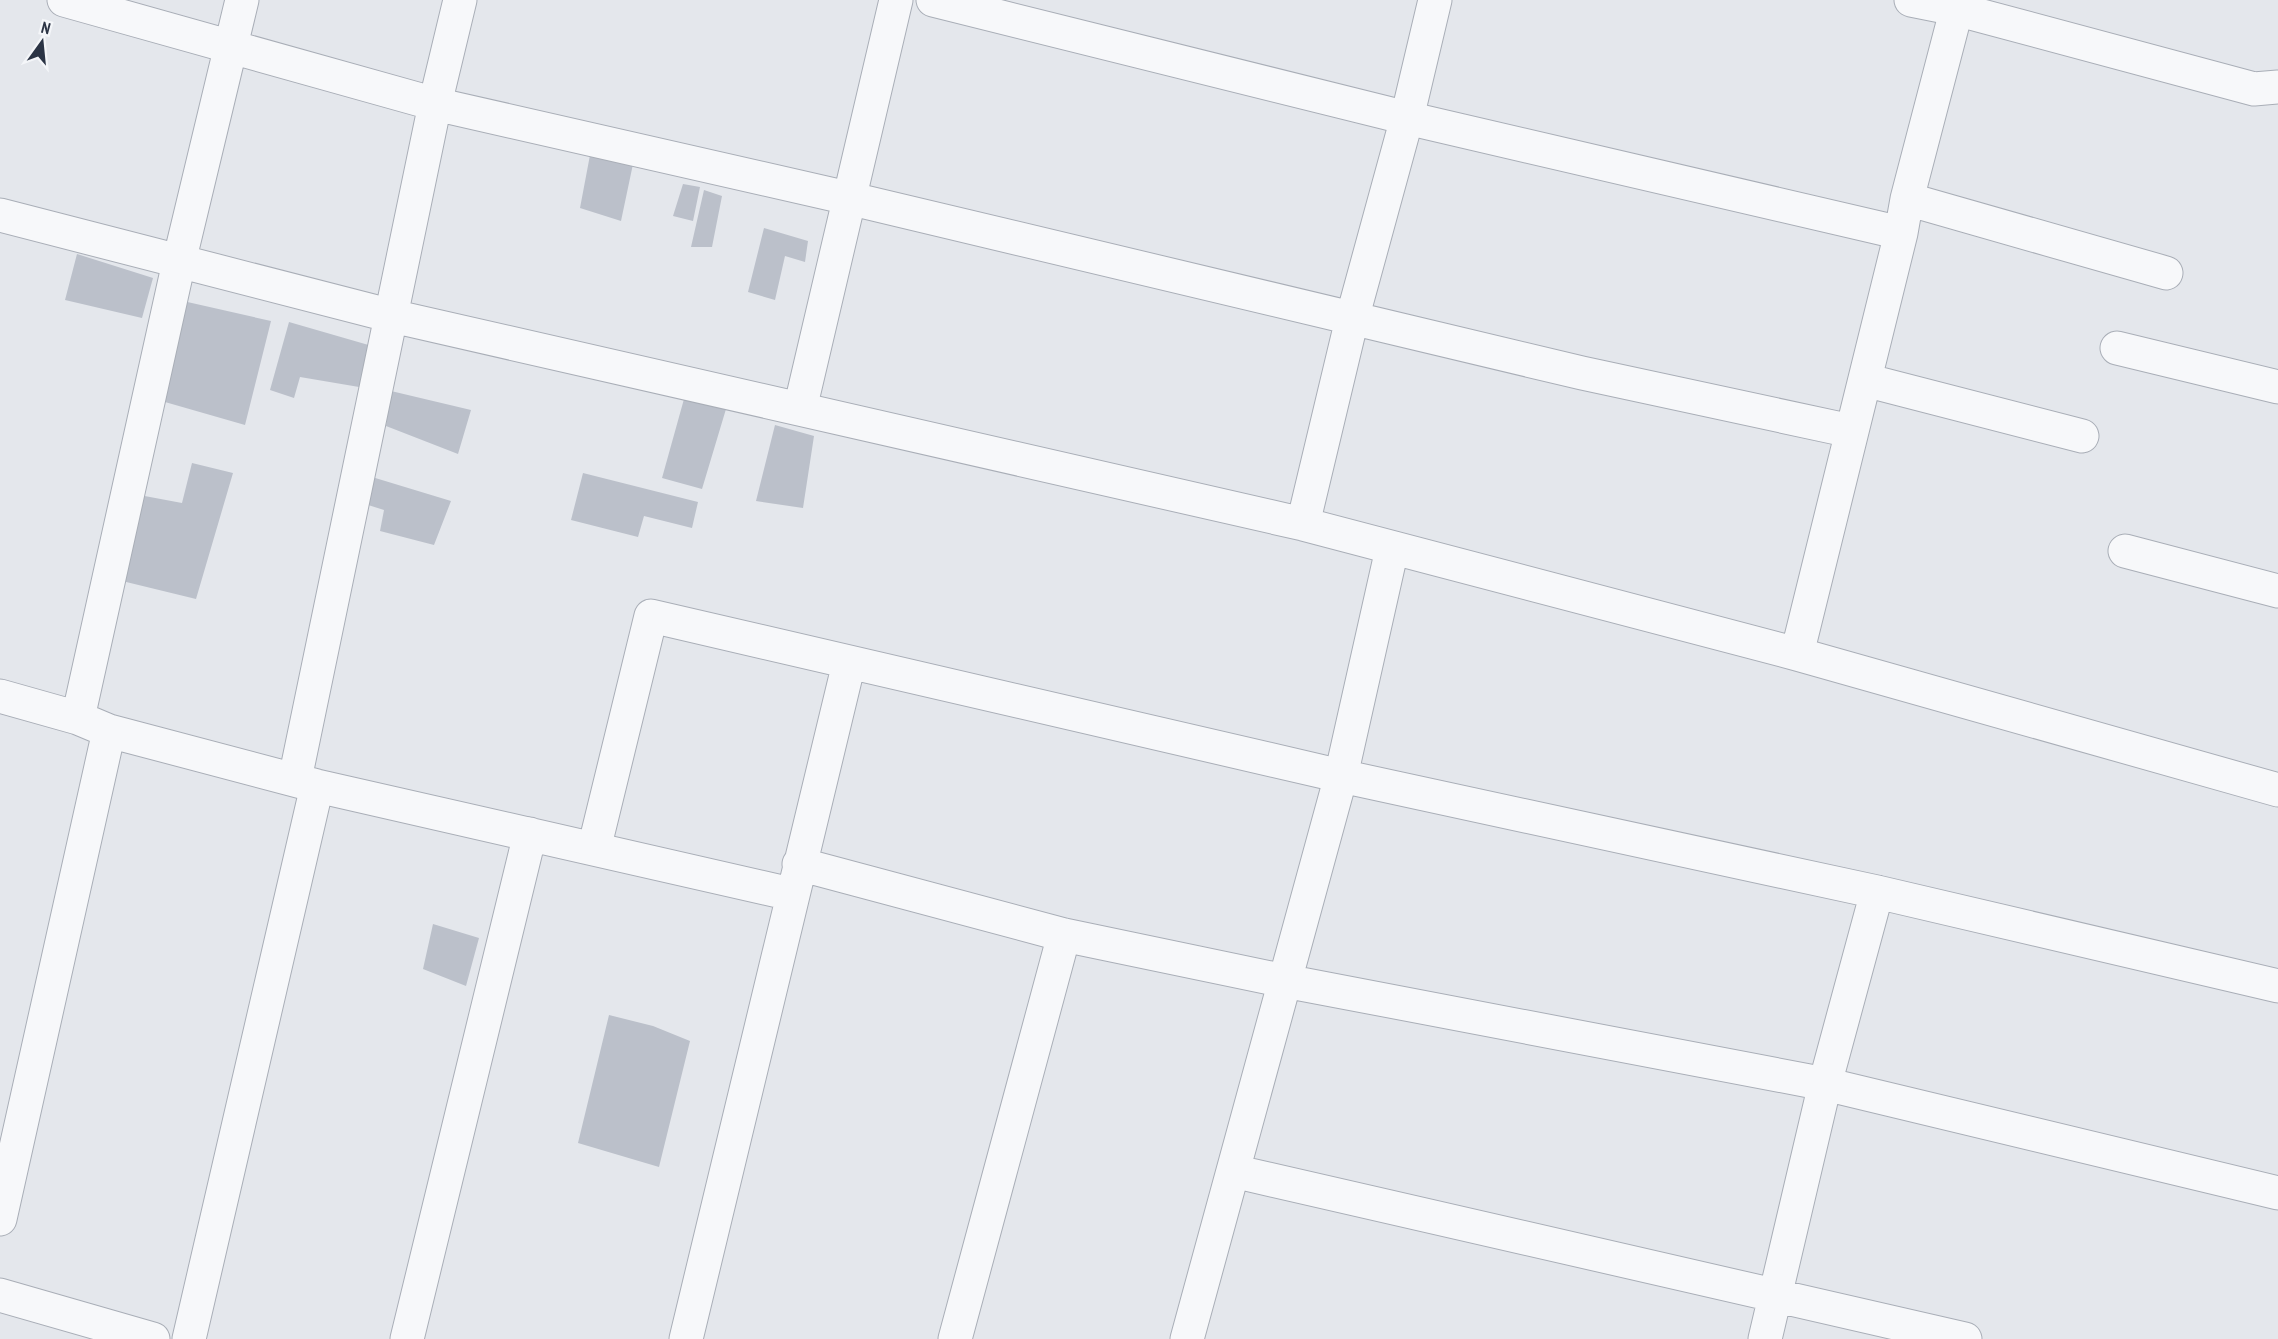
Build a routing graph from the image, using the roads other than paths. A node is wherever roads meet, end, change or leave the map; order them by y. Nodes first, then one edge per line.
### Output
1 (64, 0) edge
2 (242, 0) edge
3 (460, 0) edge
4 (896, 0) edge
5 (933, 0) edge
6 (1435, 0) edge
7 (1911, 0) edge
8 (1958, 4) edge
9 (231, 47) junction
10 (2278, 87) edge
11 (435, 104) junction
12 (1407, 118) junction
13 (848, 198) junction
14 (1906, 199) junction
15 (0, 215) edge
16 (1901, 233) junction
17 (179, 262) junction
18 (2166, 273) dead end
19 (392, 316) junction
20 (1352, 319) junction
21 (2117, 348) dead end
22 (1865, 380) junction
23 (2278, 387) edge
24 (800, 409) junction
25 (1851, 431) junction
26 (2082, 436) dead end
27 (1303, 524) junction
28 (1392, 549) junction
29 (2125, 551) dead end
30 (2278, 591) edge
31 (1797, 654) junction
32 (849, 663) junction
33 (0, 696) edge
34 (78, 718) junction
35 (110, 731) junction
36 (1341, 776) junction
37 (306, 782) junction
38 (2278, 790) edge
39 (530, 834) junction
40 (594, 849) junction
41 (795, 879) junction
42 (1877, 892) junction
43 (1064, 935) junction
44 (1285, 981) junction
45 (2278, 986) edge
46 (1824, 1084) junction
47 (1233, 1171) junction
48 (2278, 1193) edge
49 (0, 1219) edge
50 (1776, 1294) junction
51 (0, 1296) edge
52 (153, 1339) edge
53 (189, 1339) edge
54 (407, 1339) edge
55 (686, 1339) edge
56 (955, 1339) edge
57 (1187, 1339) edge
58 (1765, 1339) edge
59 (1965, 1339) edge

1 - 9 street
2 - 9 street
3 - 11 street
4 - 13 street
5 - 12 street
6 - 12 street
7 - 8 street
8 - 10 street
8 - 14 street
9 - 11 street
9 - 17 street
11 - 13 street
11 - 19 street
12 - 16 street
12 - 20 street
13 - 20 street
13 - 24 street
14 - 16 street
14 - 18 street
15 - 17 street
16 - 22 street
17 - 19 street
17 - 34 street
19 - 24 street
19 - 37 street
20 - 25 street
20 - 27 street
21 - 23 street
22 - 25 street
22 - 26 street
24 - 27 street
25 - 31 street
27 - 28 street
28 - 31 street
28 - 36 street
29 - 30 street
31 - 38 street
32 - 36 street
32 - 40 street
32 - 41 street
33 - 34 street
34 - 35 street
35 - 37 street
35 - 49 street
36 - 42 street
36 - 44 street
37 - 39 street
37 - 53 street
39 - 40 street
39 - 54 street
40 - 41 street
41 - 43 street
41 - 55 street
42 - 45 street
42 - 46 street
43 - 44 street
43 - 56 street
44 - 46 street
44 - 47 street
46 - 48 street
46 - 50 street
47 - 50 street
47 - 57 street
50 - 58 street
50 - 59 street
51 - 52 street

